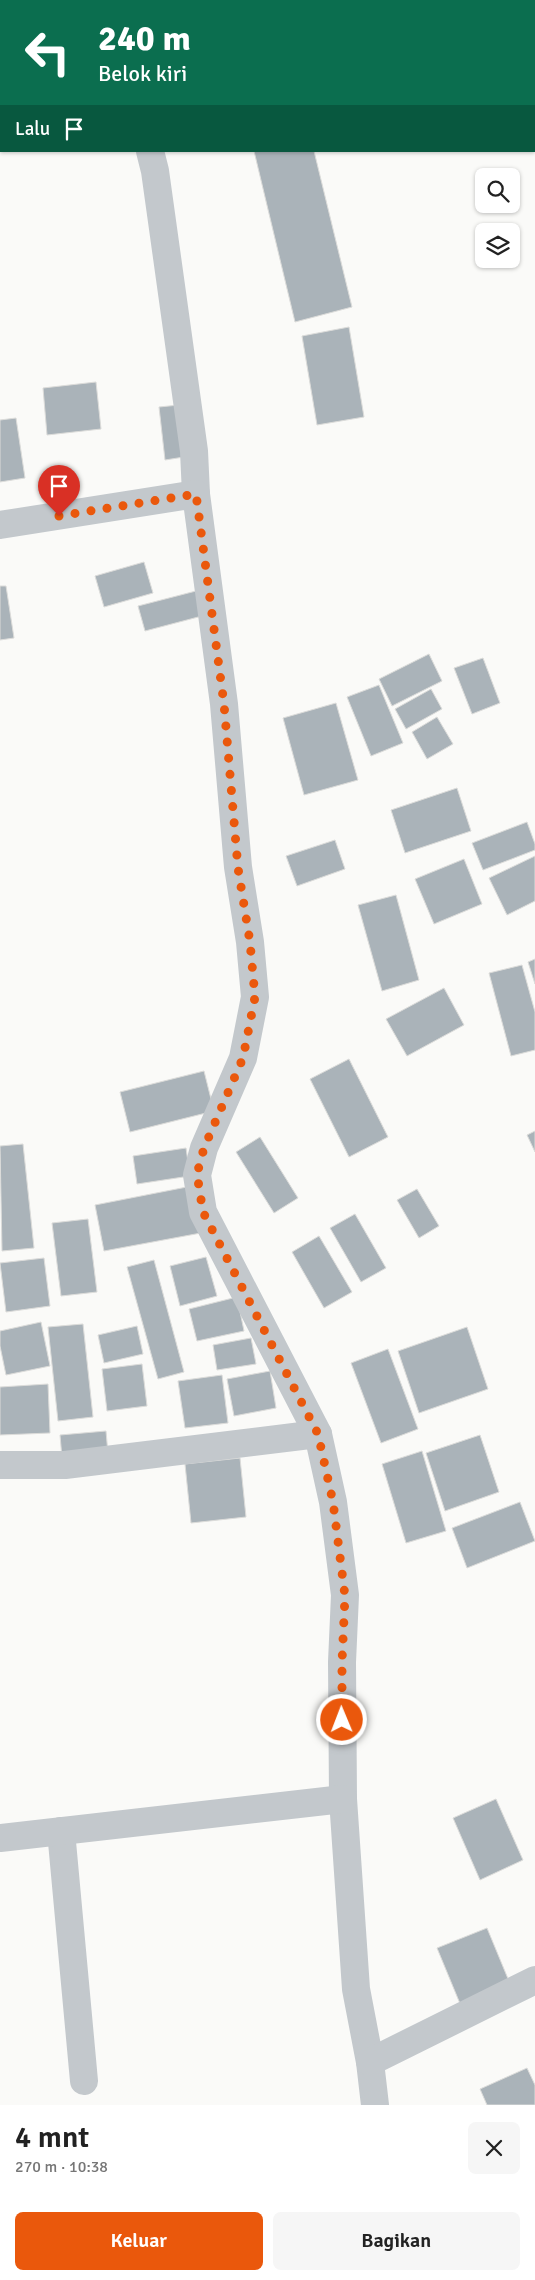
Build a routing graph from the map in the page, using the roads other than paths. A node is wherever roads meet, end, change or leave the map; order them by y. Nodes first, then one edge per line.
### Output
1 (150, 152) edge
2 (196, 494) junction
3 (0, 525) edge
4 (318, 1434) junction
5 (0, 1465) edge
6 (343, 1799) junction
7 (60, 1831) junction
8 (0, 1838) edge
9 (535, 1980) edge
10 (370, 2062) junction
11 (84, 2081) dead end
12 (375, 2105) edge

1 - 2 street
2 - 3 street
2 - 4 street
4 - 5 street
4 - 6 street
6 - 7 street
6 - 10 street
7 - 8 street
7 - 11 street
9 - 10 street
10 - 12 street

